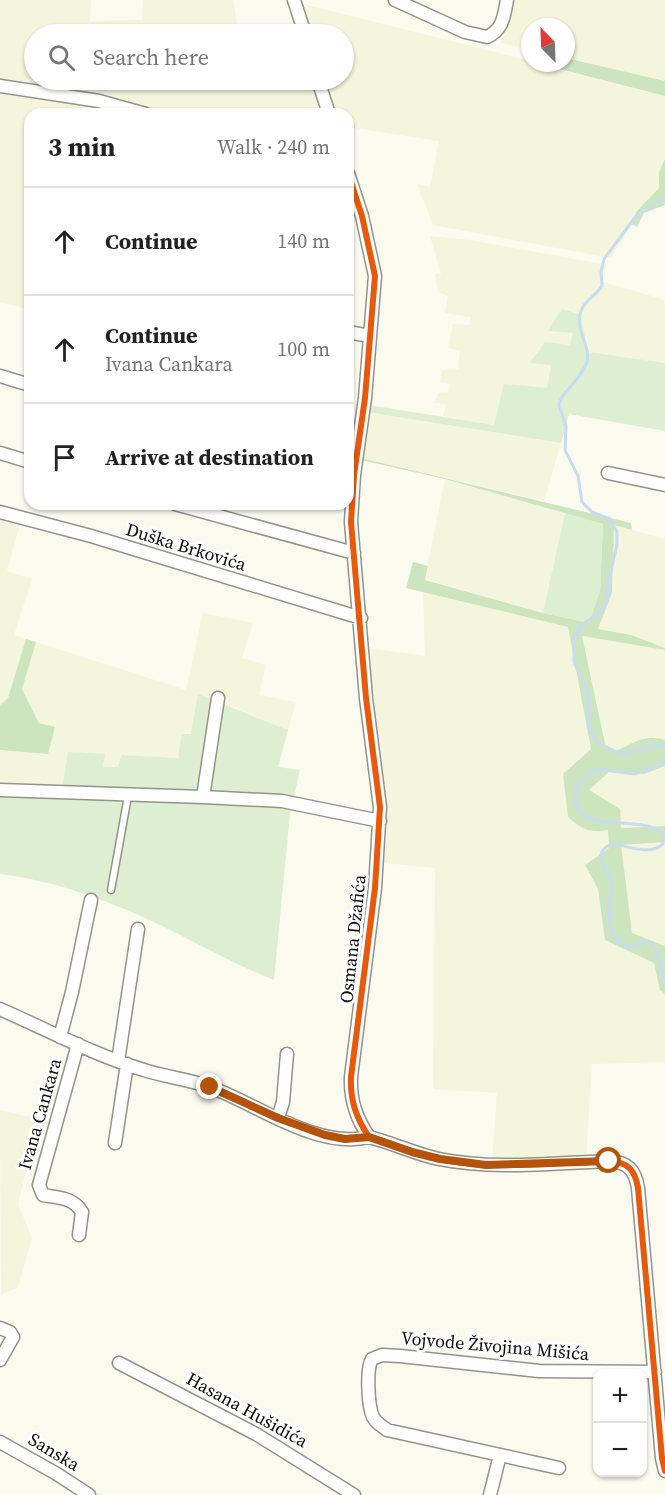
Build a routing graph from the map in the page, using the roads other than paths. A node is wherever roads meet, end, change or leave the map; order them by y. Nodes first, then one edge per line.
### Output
1 (294, 0) edge
2 (395, 0) edge
3 (507, 0) edge
4 (301, 24) edge
5 (0, 86) edge
6 (24, 90) edge
7 (26, 90) edge
8 (321, 90) edge
9 (124, 108) edge
10 (327, 108) edge
11 (354, 192) edge
12 (354, 333) edge
13 (370, 336) junction
14 (0, 376) edge
15 (24, 383) edge
16 (0, 453) edge
17 (354, 458) edge
18 (24, 460) edge
19 (608, 473) dead end
20 (665, 485) edge
21 (197, 510) edge
22 (351, 510) edge
23 (0, 512) edge
24 (354, 553) junction
25 (361, 618) junction
26 (218, 698) dead end
27 (0, 790) edge
28 (128, 795) junction
29 (203, 797) junction
30 (380, 821) junction
31 (111, 890) dead end
32 (91, 900) dead end
33 (138, 929) dead end
34 (0, 1009) edge
35 (60, 1037) junction
36 (78, 1044) junction
37 (287, 1054) dead end
38 (123, 1063) junction
39 (278, 1118) junction
40 (369, 1137) junction
41 (115, 1143) dead end
42 (79, 1235) dead end
43 (0, 1328) edge
44 (0, 1360) edge
45 (119, 1363) dead end
46 (655, 1372) junction
47 (0, 1442) edge
48 (500, 1455) junction
49 (559, 1468) dead end
50 (665, 1471) edge
51 (89, 1495) edge
52 (354, 1495) edge
53 (490, 1495) edge

1 - 4 street
2 - 3 street
5 - 6 street
7 - 9 street
8 - 10 street
11 - 13 street, Osmana Džafića
12 - 13 street
13 - 17 street, Osmana Džafića
14 - 15 street
16 - 18 street
19 - 20 street
21 - 24 street
22 - 24 street, Osmana Džafića
23 - 25 street, Duška Brkovića
24 - 25 street, Osmana Džafića
25 - 30 street, Osmana Džafića
26 - 29 street
27 - 28 street
28 - 29 street
28 - 31 lane
29 - 30 street
30 - 40 street, Osmana Džafića
32 - 35 street
33 - 38 street
34 - 35 street, Ivana Cankara
35 - 36 street, Ivana Cankara
36 - 38 street, Ivana Cankara
36 - 42 street, Ivana Cankara
37 - 39 street
38 - 39 street, Ivana Cankara
38 - 41 street
39 - 40 street, Ivana Cankara
40 - 46 street
43 - 44 street
45 - 52 street, Hasana Hušidića
46 - 48 street, Vojvode Živojina Mišića
46 - 50 street
47 - 51 street, Sanska
48 - 49 street, Vojvode Živojina Mišića
48 - 53 street

